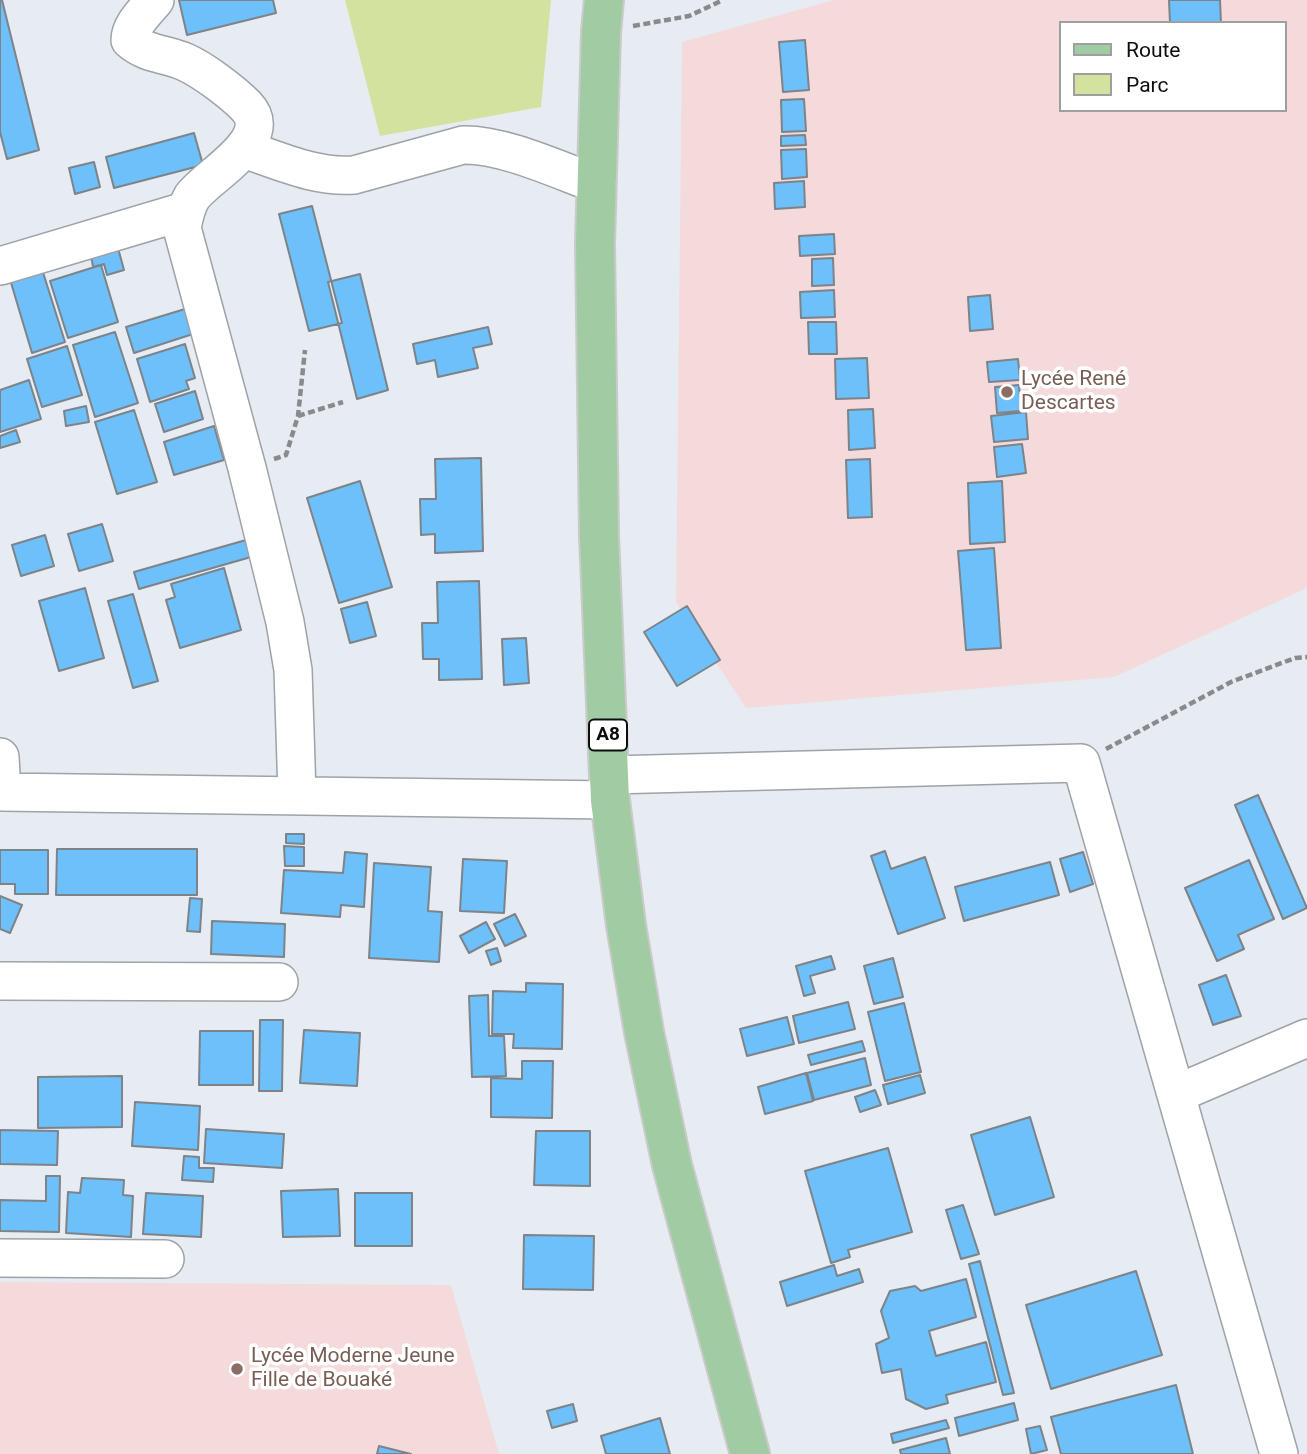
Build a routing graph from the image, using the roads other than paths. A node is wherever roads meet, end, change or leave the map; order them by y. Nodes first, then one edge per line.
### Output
1 (155, 0) edge
2 (602, 16) edge
3 (244, 149) junction
4 (597, 184) junction
5 (185, 211) junction
6 (0, 265) edge
7 (1, 780) edge
8 (610, 787) junction
9 (297, 794) junction
10 (0, 981) edge
11 (279, 982) dead end
12 (1307, 1038) edge
13 (1176, 1094) junction
14 (0, 1258) edge
15 (165, 1259) dead end
16 (750, 1454) edge
17 (1279, 1454) edge

1 - 3 street
2 - 4 main road, A8
3 - 4 street
3 - 5 street
4 - 8 main road, A8
5 - 6 street
5 - 9 street
7 - 9 street
8 - 9 street
8 - 13 street
8 - 16 main road, A8
10 - 11 street
12 - 13 street
13 - 17 street
14 - 15 street

